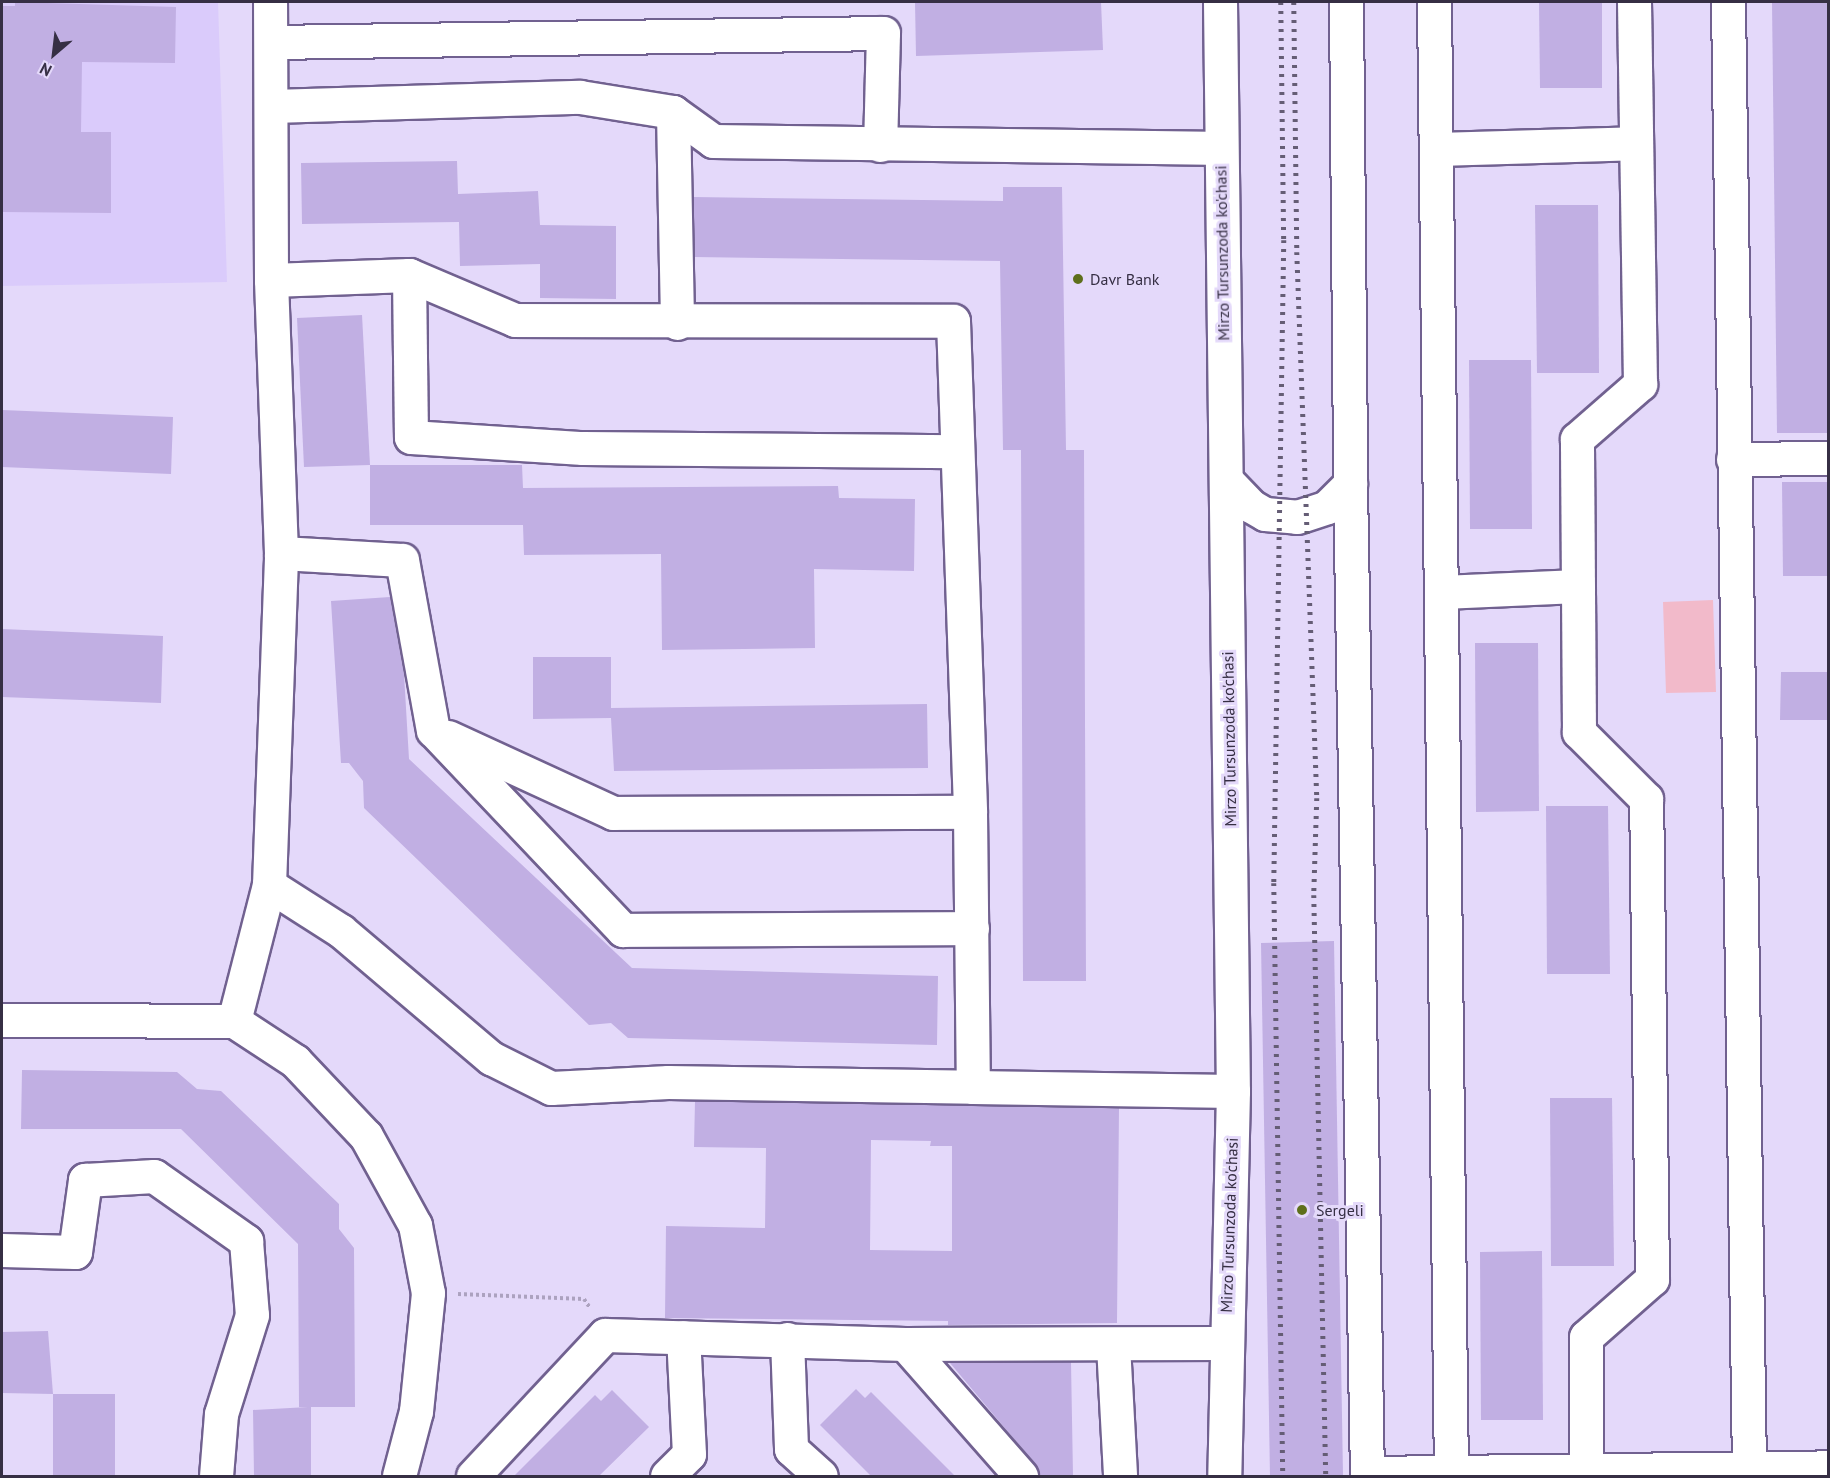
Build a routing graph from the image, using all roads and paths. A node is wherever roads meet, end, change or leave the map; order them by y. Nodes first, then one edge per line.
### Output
1 (270, 2) edge
2 (1220, 2) edge
3 (1346, 2) edge
4 (1434, 2) edge
5 (1634, 2) edge
6 (1728, 2) edge
7 (271, 42) junction
8 (272, 106) junction
9 (673, 112) junction
10 (1634, 143) junction
11 (880, 145) junction
12 (1221, 148) junction
13 (1437, 149) junction
14 (409, 274) junction
15 (271, 280) junction
16 (677, 323) junction
17 (956, 451) junction
18 (1828, 458) edge
19 (1733, 459) junction
20 (1226, 480) junction
21 (1350, 484) junction
22 (281, 553) junction
23 (1578, 586) junction
24 (1442, 592) junction
25 (433, 730) junction
26 (970, 812) junction
27 (269, 885) junction
28 (972, 928) junction
29 (2, 1020) edge
30 (234, 1021) junction
31 (973, 1088) junction
32 (1233, 1091) junction
33 (2, 1250) edge
34 (428, 1293) junction
35 (605, 1335) junction
36 (683, 1337) junction
37 (787, 1339) junction
38 (1225, 1342) junction
39 (905, 1344) junction
40 (1113, 1345) junction
41 (1828, 1467) edge
42 (1749, 1468) junction
43 (1586, 1470) junction
44 (1451, 1472) junction
45 (1367, 1475) edge
46 (216, 1476) edge
47 (399, 1476) edge
48 (473, 1476) edge
49 (667, 1476) edge
50 (821, 1476) edge
51 (1022, 1476) edge
52 (1120, 1476) edge
53 (1224, 1476) edge

1 - 7 street
2 - 12 street, Mirzo Tursunzoda ko'chasi
3 - 21 street
4 - 13 street
5 - 10 street
6 - 19 street
7 - 8 street
7 - 11 street
8 - 9 street
8 - 15 street
9 - 11 street
9 - 16 street
10 - 13 street
10 - 23 street
11 - 12 street
12 - 20 street, Mirzo Tursunzoda ko'chasi
13 - 24 street
14 - 15 street
14 - 16 street
14 - 17 street
15 - 22 street
16 - 17 street
17 - 26 street
18 - 19 street
19 - 42 street
20 - 21 street
20 - 32 street, Mirzo Tursunzoda ko'chasi
21 - 45 street
22 - 25 street
22 - 27 street
23 - 24 street
23 - 43 street
24 - 44 street
25 - 26 street
25 - 28 street
26 - 28 street
27 - 30 street
27 - 31 street
28 - 31 street
29 - 30 street
30 - 34 street
31 - 32 street
32 - 38 street, Mirzo Tursunzoda ko'chasi
33 - 46 street
34 - 35 path
34 - 47 street
35 - 36 street
35 - 48 street
36 - 37 street
36 - 49 street
37 - 39 street
37 - 50 street
38 - 40 street
38 - 53 street, Mirzo Tursunzoda ko'chasi
39 - 40 street
39 - 51 street
40 - 52 street
41 - 42 street
42 - 43 street
43 - 44 street
44 - 45 street

